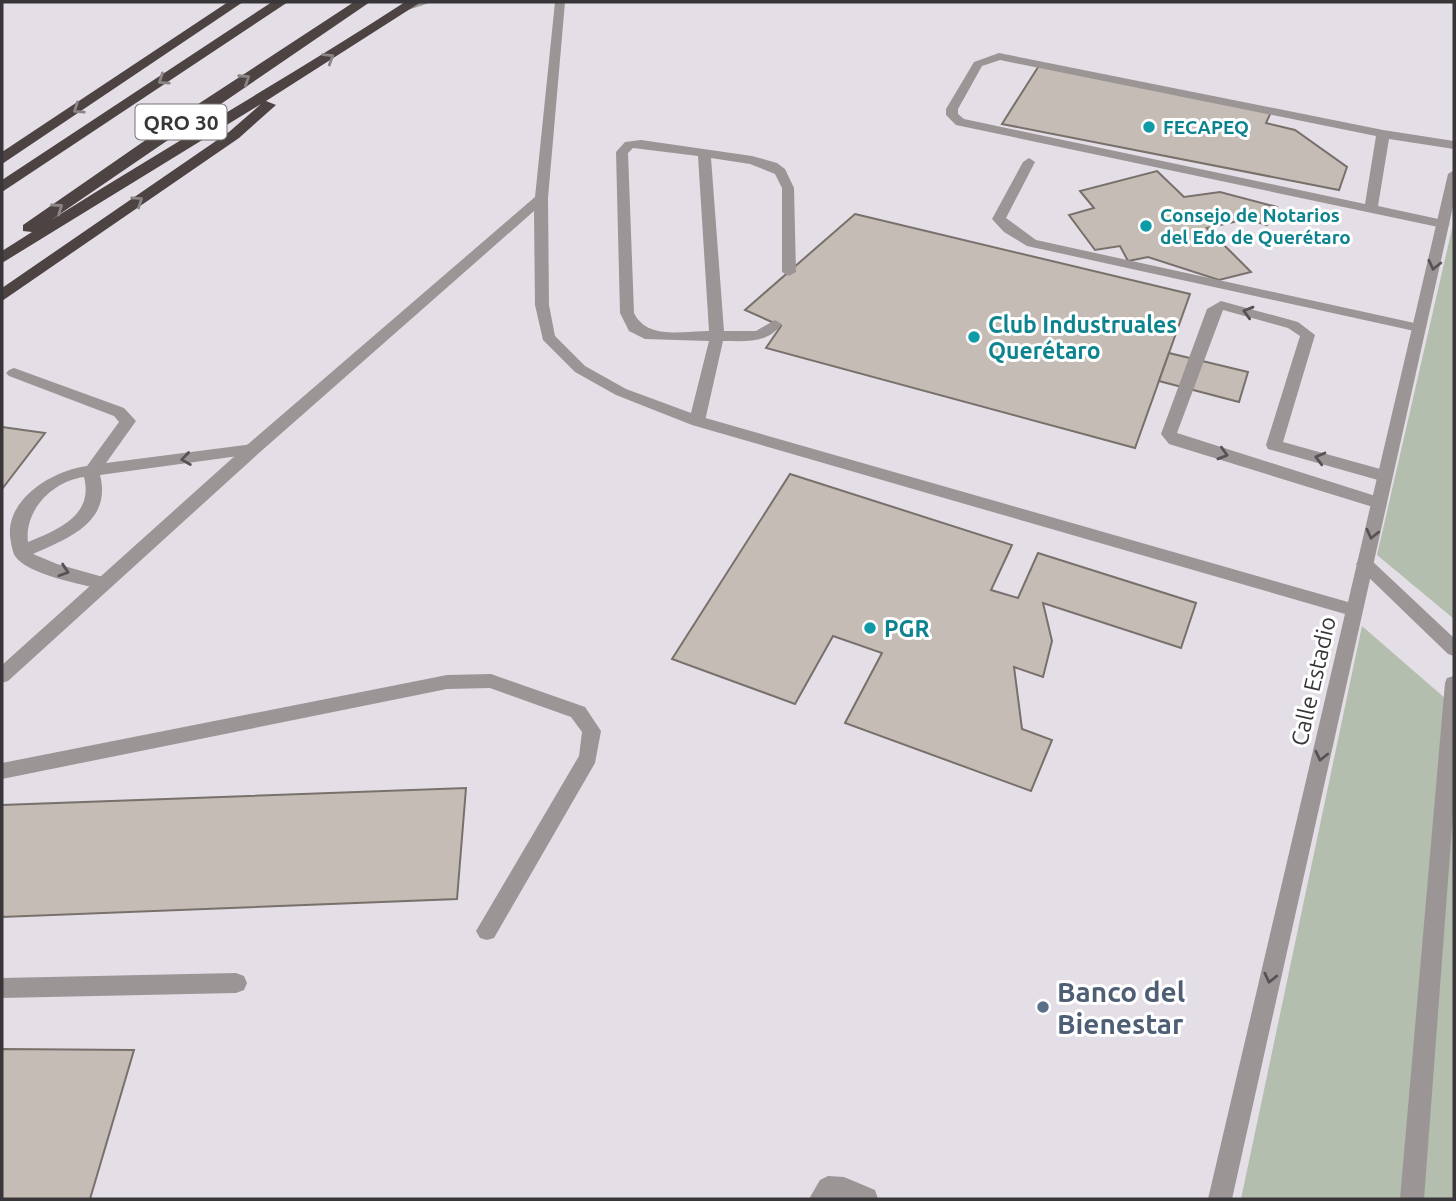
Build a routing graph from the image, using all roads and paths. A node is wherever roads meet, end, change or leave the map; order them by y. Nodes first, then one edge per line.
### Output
1 (236, 2) edge
2 (281, 2) edge
3 (363, 2) edge
4 (427, 2) edge
5 (559, 3) edge
6 (408, 5) edge
7 (301, 75) junction
8 (1383, 134) junction
9 (1454, 145) edge
10 (704, 152) junction
11 (2, 159) edge
12 (1029, 162) dead end
13 (1454, 174) edge
14 (2, 187) edge
15 (541, 198) junction
16 (1371, 211) junction
17 (1443, 224) junction
18 (2, 247) edge
19 (2, 258) edge
20 (789, 272) dead end
21 (2, 296) edge
22 (775, 324) dead end
23 (1419, 328) junction
24 (717, 335) junction
25 (14, 373) dead end
26 (698, 421) junction
27 (1274, 445) junction
28 (253, 449) junction
29 (1269, 466) junction
30 (91, 472) junction
31 (1385, 476) junction
32 (1379, 503) junction
33 (13, 548) edge
34 (1365, 564) junction
35 (104, 584) junction
36 (1354, 610) junction
37 (1454, 649) edge
38 (2, 676) edge
39 (1454, 683) edge
40 (2, 771) edge
41 (487, 931) dead end
42 (236, 983) dead end
43 (2, 988) edge
44 (821, 1199) edge
45 (866, 1199) edge
46 (1220, 1199) edge
47 (1412, 1199) edge

1 -> 11 highway
2 -> 14 highway, QRO 30
18 -> 3 highway, QRO 30
4 - 6 street
5 - 15 street
7 -> 6 highway
7 - 19 highway
21 -> 7 highway
8 - 9 street
8 - 16 street
8 - 16 street
10 - 20 street
10 - 24 street
10 - 24 street
12 - 23 street
13 - 17 street, Calle Estadio
15 - 26 street
15 - 28 street
16 - 17 street
17 -> 23 street, Calle Estadio
22 - 24 street
23 - 31 street, Calle Estadio
24 - 26 street
25 - 30 street
26 - 36 street
27 - 29 street
27 -> 29 street
31 -> 27 street
28 -> 30 street
28 - 35 street
29 - 32 street
30 - 33 street
30 - 33 street
31 - 32 street, Calle Estadio
32 -> 34 street, Calle Estadio
33 -> 35 street
34 - 36 street, Calle Estadio
34 - 37 street
35 - 38 street
36 -> 46 street, Calle Estadio
39 - 47 street
40 - 41 street
42 - 43 street
44 - 45 street

